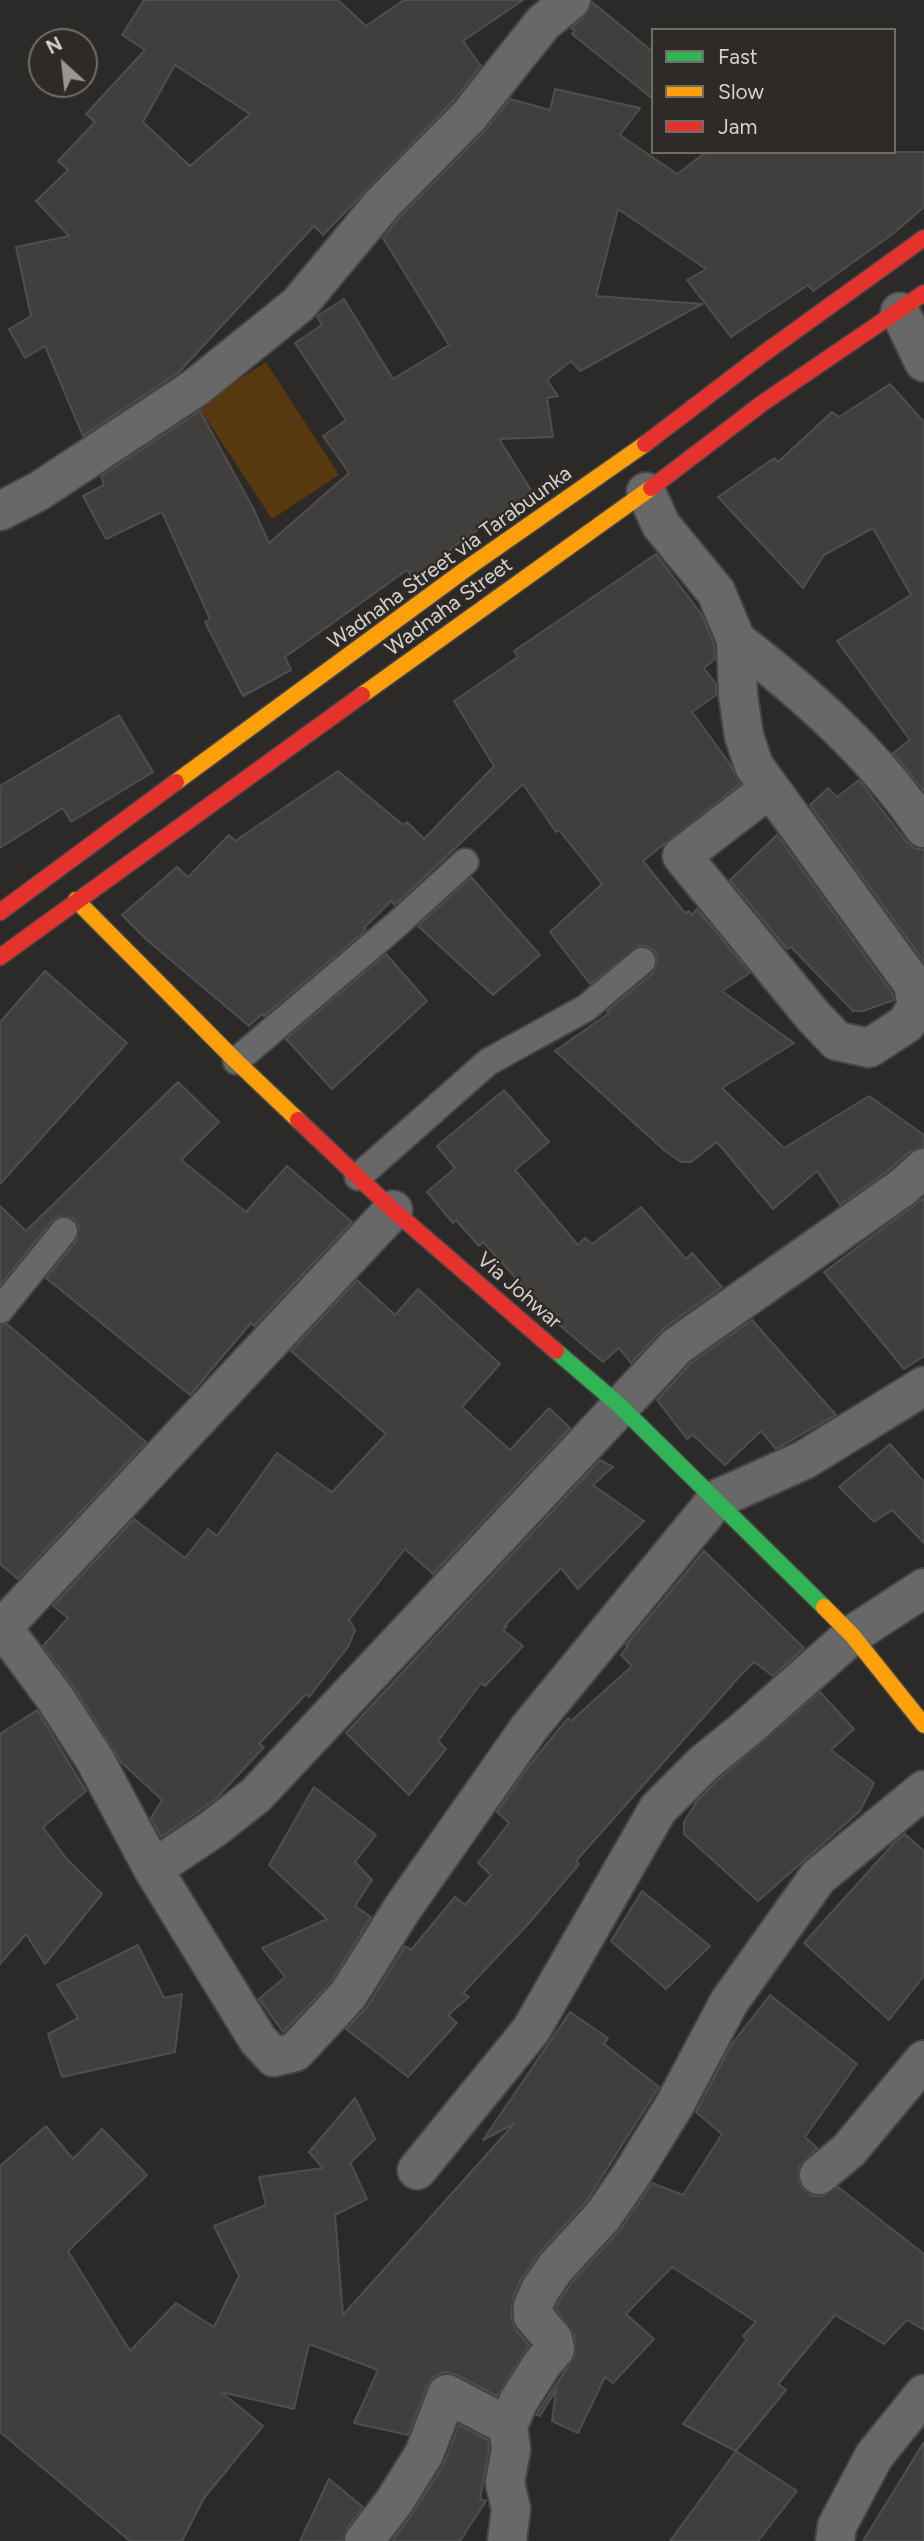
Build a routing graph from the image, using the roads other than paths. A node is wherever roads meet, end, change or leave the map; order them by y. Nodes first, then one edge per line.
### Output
1 (571, 0) edge
2 (924, 238) edge
3 (912, 302) edge
4 (924, 362) edge
5 (707, 421) junction
6 (646, 492) junction
7 (0, 511) edge
8 (736, 640) junction
9 (770, 788) junction
10 (924, 828) edge
11 (465, 862) dead end
12 (76, 900) junction
13 (0, 912) edge
14 (0, 957) edge
15 (642, 961) dead end
16 (236, 1061) junction
17 (924, 1168) edge
18 (358, 1177) junction
19 (393, 1210) junction
20 (64, 1231) dead end
21 (0, 1310) edge
22 (924, 1385) edge
23 (619, 1405) junction
24 (717, 1499) junction
25 (924, 1588) edge
26 (2, 1626) edge
27 (852, 1635) junction
28 (924, 1725) edge
29 (924, 1790) edge
30 (153, 1869) junction
31 (924, 2060) edge
32 (417, 2170) dead end
33 (819, 2175) dead end
34 (924, 2394) edge
35 (508, 2426) junction
36 (364, 2541) edge
37 (507, 2541) edge
38 (835, 2541) edge

1 - 7 street
2 - 5 main road, Wadnaha Street via Tarabuunka
3 - 4 street
3 - 5 main road, Wadnaha Street
5 - 6 main road, Wadnaha Street
5 - 13 main road, Wadnaha Street via Tarabuunka
6 - 8 street
6 - 12 main road, Wadnaha Street
8 - 9 street
8 - 10 street
9 - 9 street
11 - 16 lane
12 - 14 main road, Wadnaha Street
12 - 16 main road, Via Johwar
15 - 18 lane
16 - 18 main road, Via Johwar
17 - 23 street
18 - 19 main road, Via Johwar
19 - 23 main road, Via Johwar
19 - 26 street
20 - 21 lane
22 - 24 street
23 - 24 main road, Via Johwar
23 - 30 street
24 - 27 main road, Via Johwar
24 - 30 street
25 - 27 street
26 - 30 street
27 - 28 main road, Via Johwar
27 - 32 street
29 - 35 street
31 - 33 street
34 - 38 street
35 - 36 street
35 - 37 street

